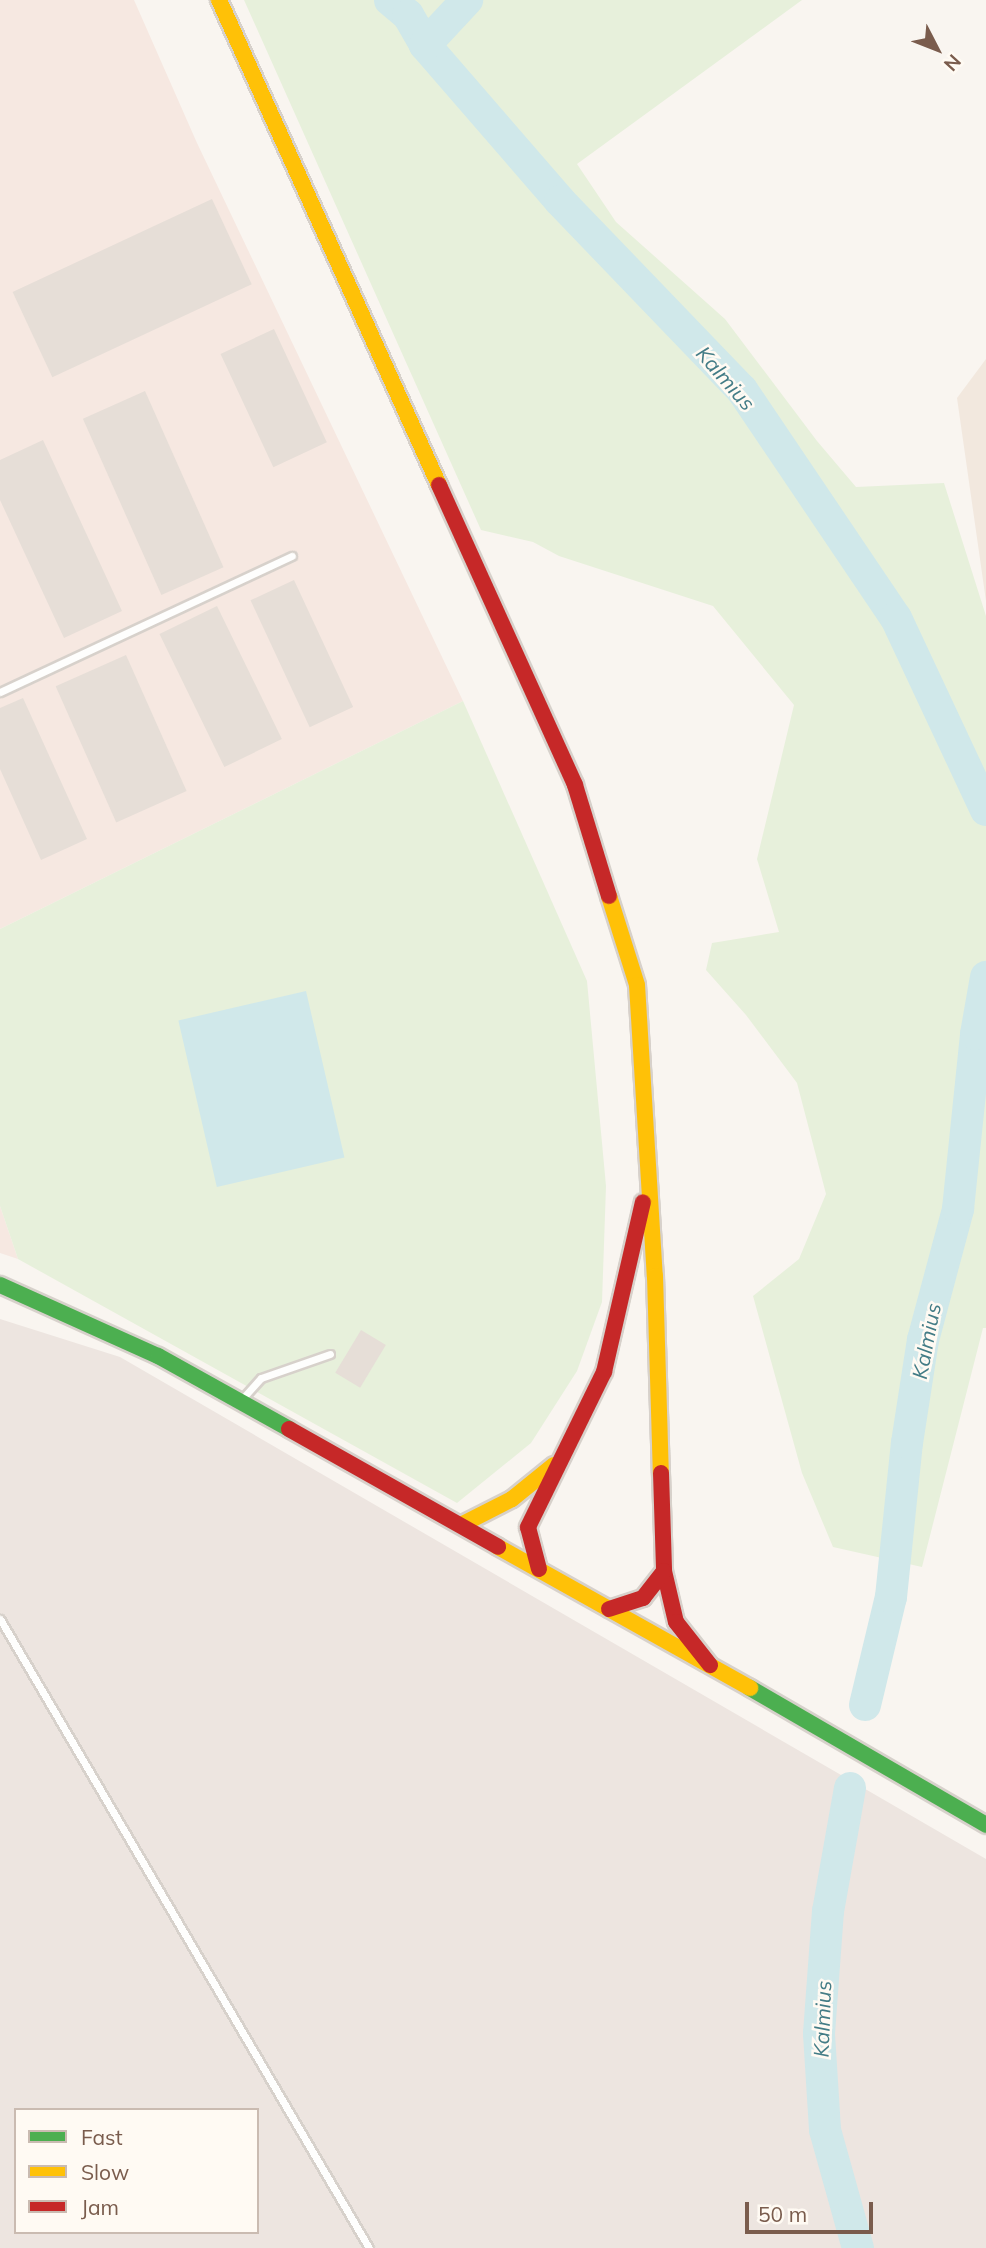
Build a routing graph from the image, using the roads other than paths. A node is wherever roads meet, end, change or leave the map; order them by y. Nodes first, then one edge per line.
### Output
1 (219, 0) edge
2 (292, 556) dead end
3 (0, 692) edge
4 (648, 1183) junction
5 (0, 1285) edge
6 (330, 1354) dead end
7 (240, 1402) junction
8 (558, 1462) junction
9 (461, 1525) junction
10 (539, 1569) junction
11 (664, 1571) junction
12 (609, 1609) junction
13 (0, 1619) edge
14 (710, 1665) junction
15 (986, 1825) edge
16 (369, 2248) edge

1 - 4 street
2 - 3 lane
4 - 8 street
4 - 11 street
5 - 7 street
6 - 7 lane
7 - 9 street
8 - 9 street
8 - 10 street
9 - 10 street
10 - 12 street
11 - 12 street
11 - 14 street
12 - 14 street
13 - 16 lane
14 - 15 street

